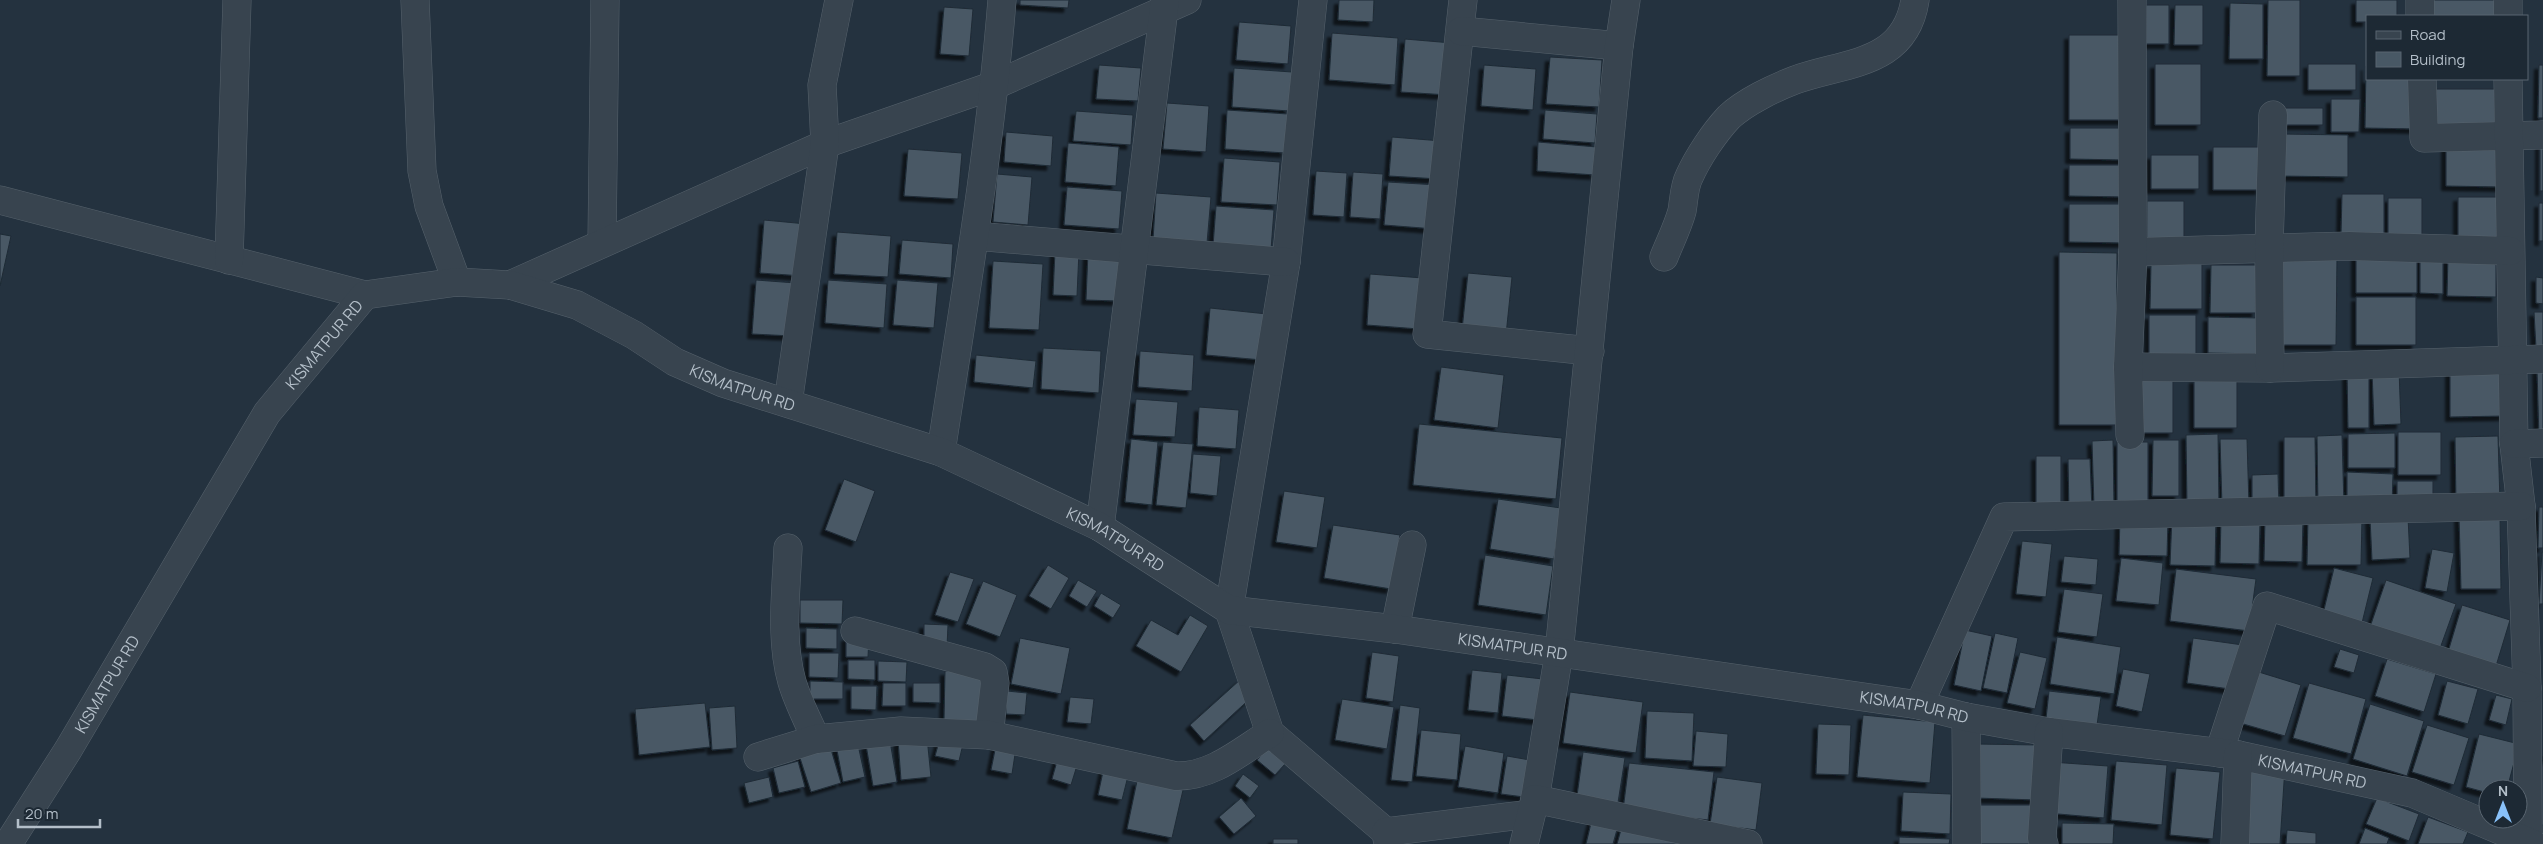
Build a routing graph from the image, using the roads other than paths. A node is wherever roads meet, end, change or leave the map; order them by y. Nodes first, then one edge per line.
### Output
1 (237, 0) edge
2 (415, 0) edge
3 (605, 0) edge
4 (839, 0) edge
5 (1002, 0) edge
6 (1313, 0) edge
7 (1463, 0) edge
8 (1626, 0) edge
9 (1914, 0) edge
10 (2132, 0) edge
11 (2420, 0) edge
12 (2508, 0) edge
13 (1172, 3) edge
14 (2420, 15) edge
15 (2508, 15) edge
16 (1461, 31) junction
17 (1619, 46) junction
18 (2422, 80) edge
19 (2508, 80) edge
20 (995, 85) junction
21 (2273, 115) dead end
22 (2508, 136) junction
23 (2543, 136) edge
24 (825, 144) junction
25 (0, 200) edge
26 (975, 236) junction
27 (602, 243) junction
28 (2269, 247) junction
29 (1136, 250) junction
30 (2510, 251) junction
31 (2133, 252) junction
32 (1664, 257) dead end
33 (229, 260) junction
34 (1286, 262) junction
35 (457, 282) junction
36 (510, 285) junction
37 (364, 295) junction
38 (1590, 351) junction
39 (2543, 359) edge
40 (2513, 361) junction
41 (2128, 367) junction
42 (2270, 368) junction
43 (788, 403) junction
44 (2130, 435) dead end
45 (2543, 443) edge
46 (2514, 444) junction
47 (941, 452) junction
48 (2520, 506) junction
49 (1100, 527) junction
50 (1412, 545) dead end
51 (788, 548) dead end
52 (1229, 610) junction
53 (1395, 629) junction
54 (855, 631) dead end
55 (1559, 653) junction
56 (2527, 688) junction
57 (1919, 705) junction
58 (1966, 717) junction
59 (2049, 732) junction
60 (1270, 733) junction
61 (989, 734) junction
62 (816, 739) junction
63 (2229, 754) junction
64 (758, 757) dead end
65 (1532, 806) junction
66 (1387, 838) edge
67 (2531, 843) edge
68 (8, 844) edge
69 (1524, 844) edge
70 (1748, 844) edge
71 (1966, 844) edge
72 (2044, 844) edge
73 (2234, 844) edge

1 - 33 street
2 - 35 street
3 - 27 street
4 - 24 street
5 - 20 street
6 - 34 street
7 - 16 street
8 - 17 street
9 - 32 street
10 - 31 street
11 - 14 street
12 - 15 street
13 - 20 street
13 - 29 street
16 - 17 street
16 - 38 street
17 - 38 street
18 - 22 street
19 - 22 street
20 - 24 street
20 - 26 street
21 - 28 street
22 - 23 street
22 - 30 street
24 - 27 street
24 - 43 street
25 - 33 street
26 - 29 street
26 - 47 street
27 - 36 street
28 - 30 street
28 - 31 street
28 - 42 street
29 - 34 street
29 - 49 street
30 - 40 street
31 - 41 street
33 - 37 street
34 - 52 street
35 - 36 street, KISMATPUR RD
35 - 37 street, KISMATPUR RD
36 - 43 street, KISMATPUR RD
37 - 68 street, KISMATPUR RD
38 - 55 street
39 - 40 street
40 - 42 street
40 - 46 street
41 - 42 street
41 - 44 street
43 - 47 street, KISMATPUR RD
45 - 46 street
46 - 48 street
47 - 49 street, KISMATPUR RD
48 - 56 street
48 - 57 street
49 - 52 street, KISMATPUR RD
50 - 53 street
51 - 62 street
52 - 53 street, KISMATPUR RD
52 - 60 street
53 - 55 street, KISMATPUR RD
54 - 61 street
55 - 57 street, KISMATPUR RD
55 - 65 street
56 - 63 street
56 - 67 street
57 - 58 street, KISMATPUR RD
58 - 59 street, KISMATPUR RD
58 - 71 street
59 - 63 street, KISMATPUR RD
59 - 72 street
60 - 61 street
60 - 66 street
61 - 62 street
62 - 64 street
63 - 67 street, KISMATPUR RD
63 - 73 street
65 - 66 street
65 - 69 street
65 - 70 street

